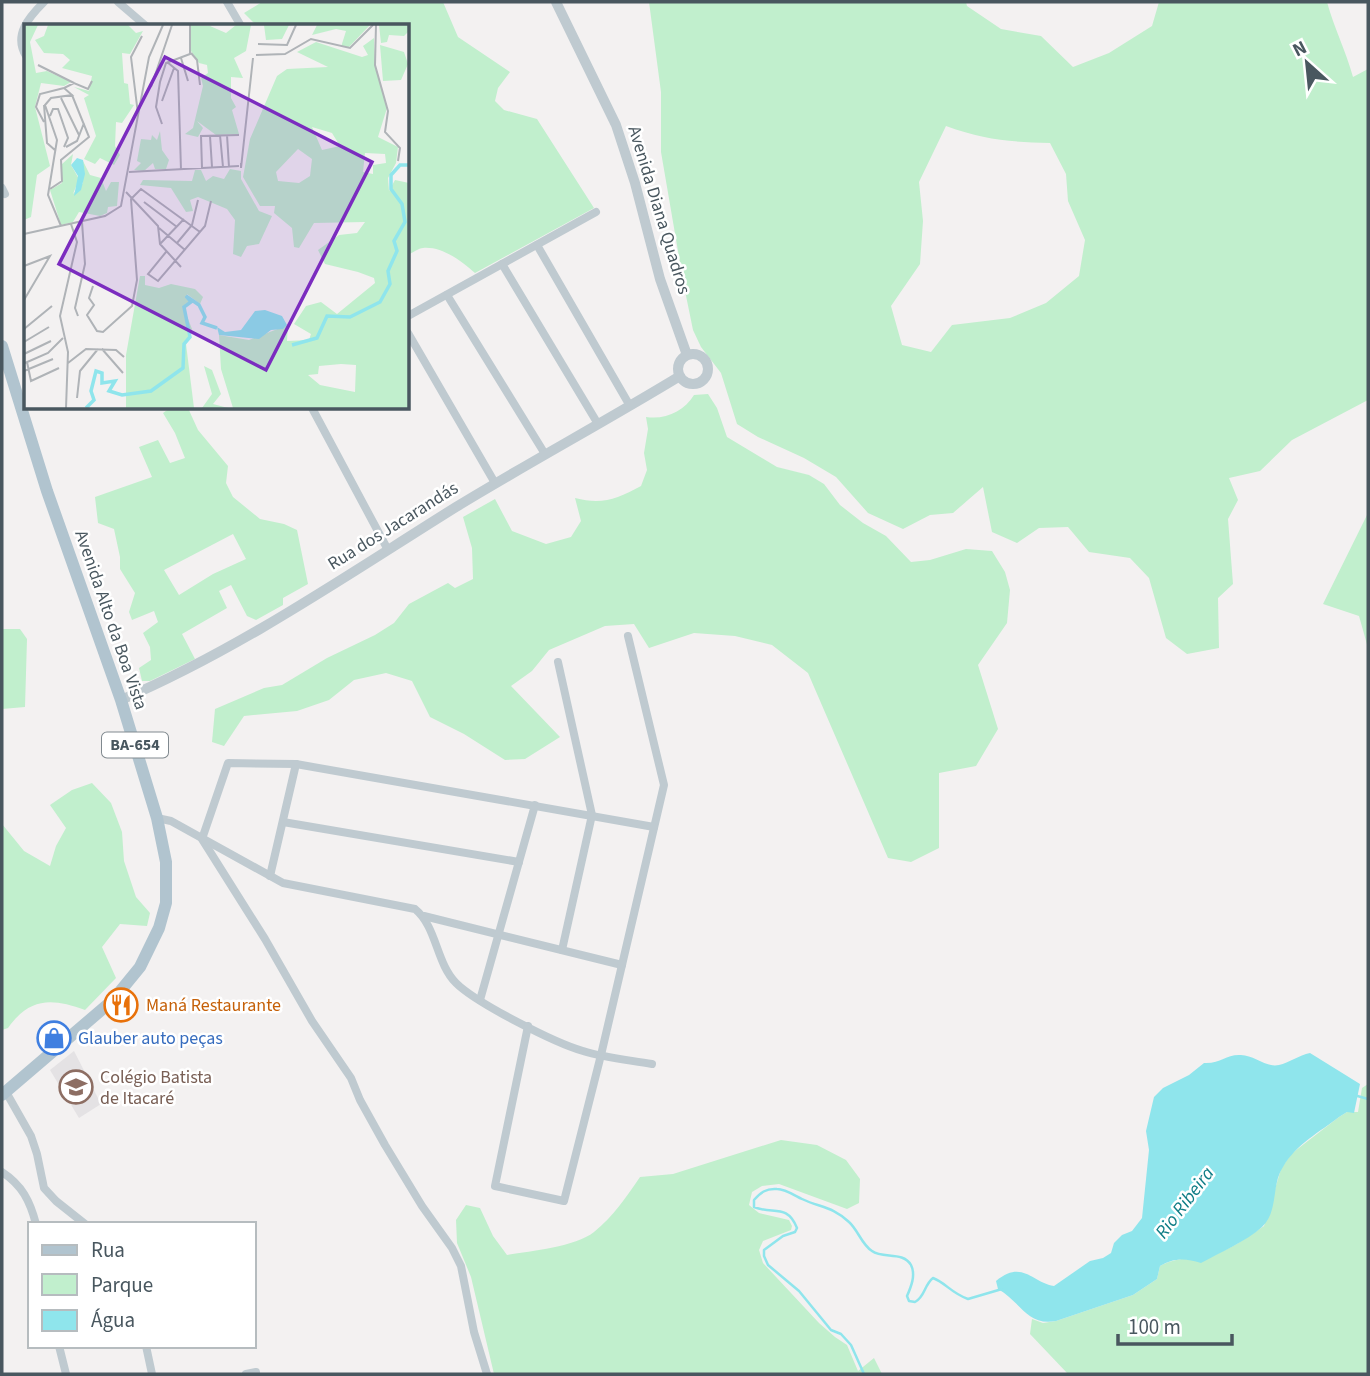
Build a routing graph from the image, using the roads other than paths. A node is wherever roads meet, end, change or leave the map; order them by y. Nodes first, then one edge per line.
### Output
1 (44, 2) edge
2 (118, 2) edge
3 (227, 2) edge
4 (556, 2) edge
5 (29, 24) edge
6 (144, 24) edge
7 (240, 24) edge
8 (24, 30) edge
9 (24, 53) edge
10 (596, 212) dead end
11 (537, 245) junction
12 (502, 264) junction
13 (447, 295) junction
14 (410, 315) edge
15 (410, 336) edge
16 (2, 346) edge
17 (687, 355) junction
18 (6, 371) edge
19 (680, 376) junction
20 (630, 406) junction
21 (313, 410) edge
22 (598, 424) junction
23 (545, 454) junction
24 (495, 483) junction
25 (388, 550) junction
26 (628, 636) dead end
27 (558, 662) dead end
28 (121, 700) junction
29 (296, 764) junction
30 (535, 805) junction
31 (592, 815) junction
32 (157, 818) junction
33 (283, 822) junction
34 (654, 827) junction
35 (202, 839) junction
36 (519, 862) junction
37 (270, 876) junction
38 (424, 916) junction
39 (498, 934) junction
40 (562, 950) junction
41 (622, 965) junction
42 (480, 1000) junction
43 (528, 1026) junction
44 (601, 1055) junction
45 (652, 1063) dead end
46 (4, 1094) edge
47 (2, 1172) edge
48 (35, 1222) edge
49 (82, 1222) edge
50 (60, 1348) edge
51 (146, 1348) edge
52 (256, 1372) dead end
53 (66, 1374) edge
54 (152, 1374) edge
55 (246, 1374) edge
56 (487, 1374) edge

1 - 5 street
2 - 6 street
3 - 7 street
4 - 17 street, Avenida Diana Quadros
8 - 9 street
10 - 11 street
11 - 12 street
11 - 20 street
12 - 13 street
12 - 22 street
13 - 14 street
13 - 23 street
15 - 24 street
16 - 18 main road, Avenida Alto da Boa Vista / BA-654
17 - 19 street
17 - 19 street
18 - 28 main road, Avenida Alto da Boa Vista / BA-654
19 - 20 street, Rua dos Jacarandás
20 - 22 street, Rua dos Jacarandás
21 - 25 street
22 - 23 street, Rua dos Jacarandás
23 - 24 street, Rua dos Jacarandás
24 - 25 street, Rua dos Jacarandás
25 - 28 street, Rua dos Jacarandás
26 - 34 street
27 - 31 street
28 - 32 main road, Avenida Alto da Boa Vista / BA-654
29 - 30 street
29 - 33 street
29 - 35 street
30 - 31 street
30 - 36 street
31 - 34 street
31 - 40 street
32 - 35 street
32 - 46 main road, Avenida Alto da Boa Vista / BA-654
33 - 36 street
33 - 37 street
34 - 41 street
35 - 37 street
35 - 56 street
36 - 39 street
37 - 38 street
38 - 39 street
38 - 42 street
39 - 40 street
39 - 42 street
40 - 41 street
41 - 44 street
42 - 43 street
43 - 44 street
43 - 44 street
44 - 45 street
46 - 49 street
47 - 48 street
50 - 53 street
51 - 54 street
52 - 55 street

